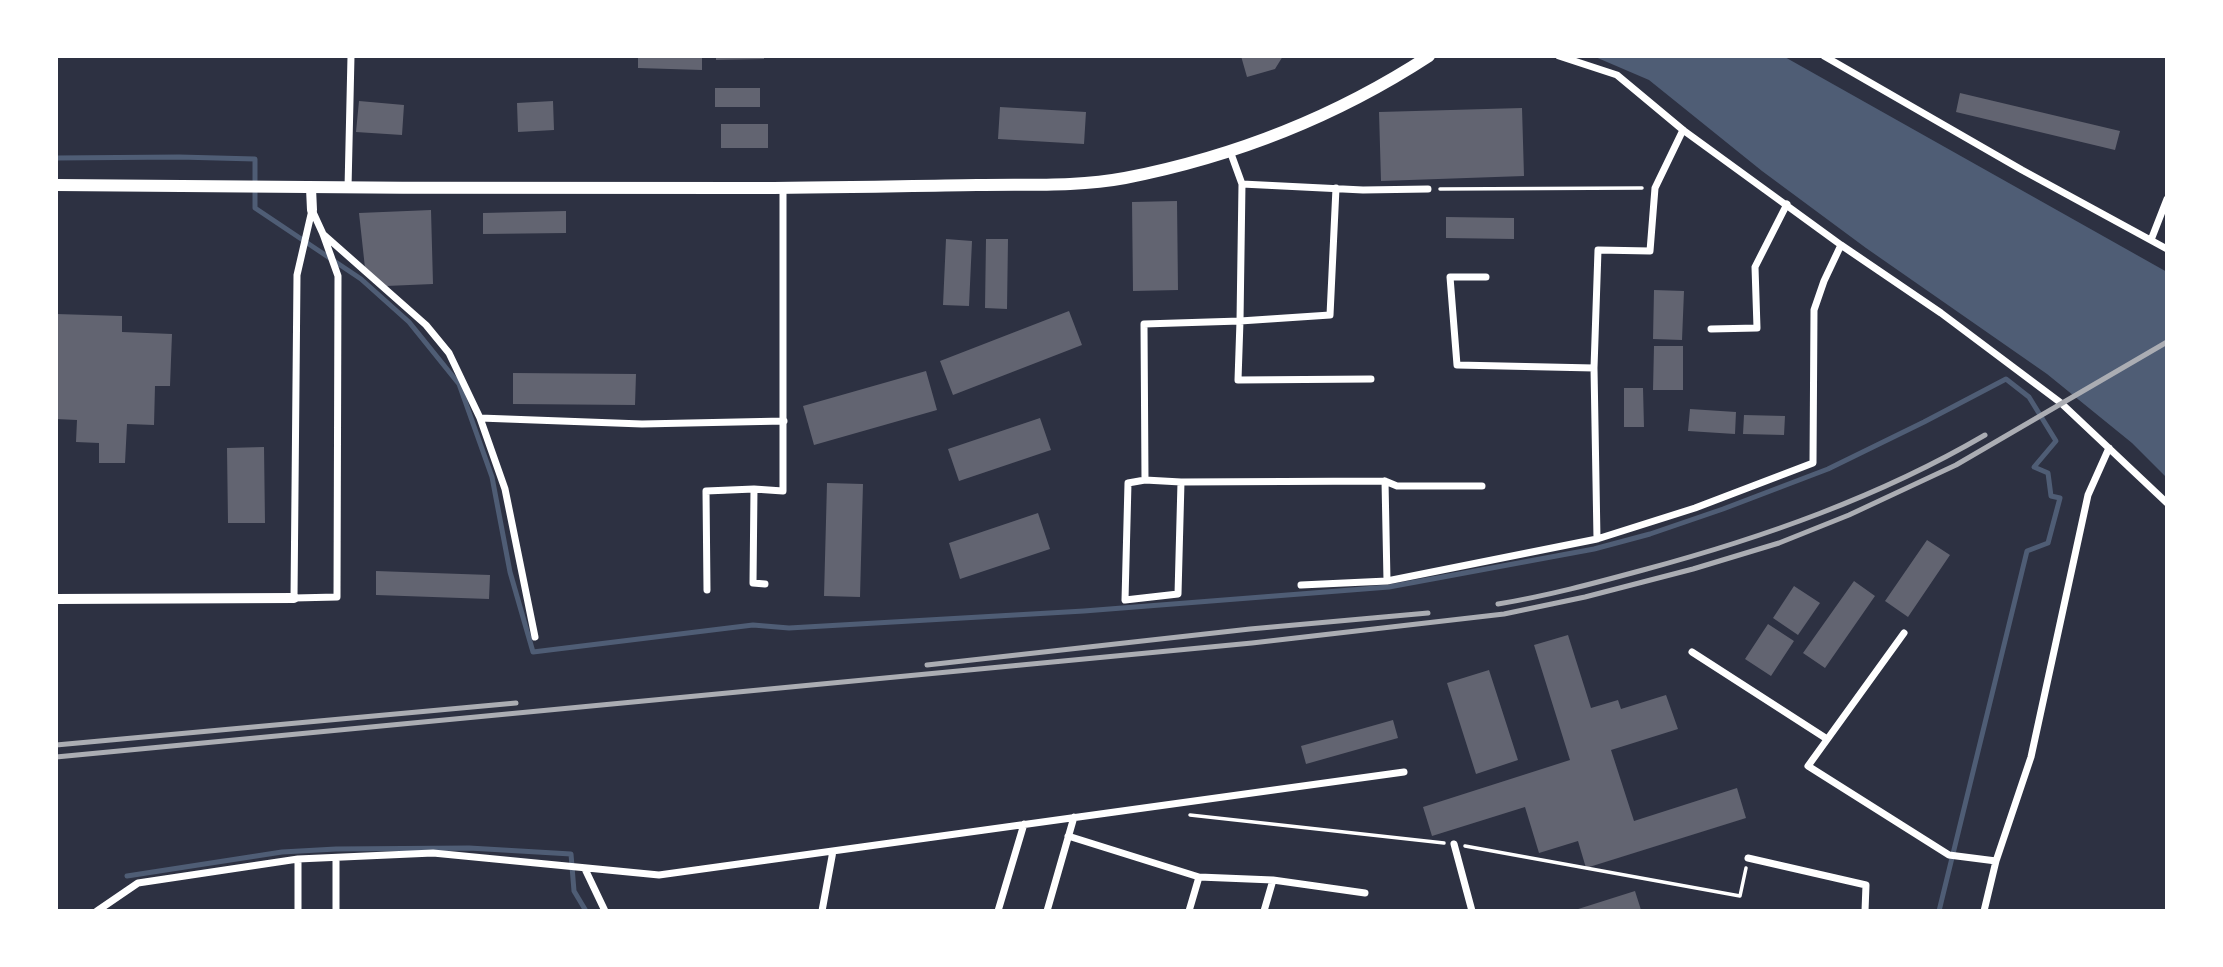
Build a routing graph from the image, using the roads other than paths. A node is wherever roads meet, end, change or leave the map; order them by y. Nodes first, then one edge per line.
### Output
1 (351, 56) edge
2 (1429, 56) edge
3 (1559, 56) edge
4 (1824, 56) edge
5 (1683, 130) junction
6 (1230, 150) junction
7 (1242, 184) junction
8 (56, 185) edge
9 (311, 188) junction
10 (348, 188) junction
11 (783, 188) junction
12 (1336, 188) junction
13 (1427, 190) road end
14 (2167, 199) edge
15 (1787, 204) junction
16 (312, 210) junction
17 (323, 233) junction
18 (2151, 240) junction
19 (1841, 245) junction
20 (2167, 249) edge
21 (1486, 277) dead end
22 (1240, 321) junction
23 (1711, 329) dead end
24 (1594, 368) junction
25 (1371, 379) dead end
26 (480, 418) junction
27 (784, 421) junction
28 (2109, 448) junction
29 (1145, 480) junction
30 (1385, 481) junction
31 (1181, 482) junction
32 (1482, 486) dead end
33 (754, 489) junction
34 (2167, 503) edge
35 (1597, 539) junction
36 (1387, 581) junction
37 (765, 584) dead end
38 (1301, 586) dead end
39 (707, 590) dead end
40 (294, 597) junction
41 (56, 599) edge
42 (1904, 633) dead end
43 (535, 637) dead end
44 (1692, 652) dead end
45 (1827, 739) junction
46 (1404, 772) dead end
47 (1074, 817) junction
48 (1024, 824) junction
49 (1068, 836) junction
50 (1454, 844) dead end
51 (832, 851) junction
52 (336, 858) junction
53 (1748, 858) dead end
54 (298, 859) junction
55 (1996, 861) junction
56 (585, 869) junction
57 (1199, 877) junction
58 (1273, 880) junction
59 (1365, 893) dead end
60 (97, 911) edge
61 (298, 911) edge
62 (336, 911) edge
63 (605, 911) edge
64 (822, 911) edge
65 (998, 911) edge
66 (1047, 911) edge
67 (1189, 911) edge
68 (1264, 911) edge
69 (1472, 911) edge
70 (1865, 911) edge
71 (1984, 911) edge

1 - 10 street
2 - 6 main road
3 - 5 street
4 - 18 street
5 - 15 street
5 - 24 street
6 - 7 street
6 - 11 main road
7 - 12 street
7 - 22 street
8 - 9 main road
9 - 10 main road
9 - 16 street
10 - 11 main road
11 - 27 street
12 - 13 street
12 - 22 street
14 - 18 street
15 - 19 street
15 - 23 street
16 - 17 street
16 - 40 street
17 - 26 street
17 - 40 street
18 - 20 street
19 - 28 street
19 - 35 street
21 - 24 street
22 - 25 street
22 - 29 street
24 - 35 street
26 - 27 street
26 - 43 street
27 - 33 street
28 - 34 street
28 - 55 street
29 - 31 street
29 - 31 street
30 - 31 street
30 - 32 street
30 - 36 street
33 - 37 street
33 - 39 street
35 - 36 street
36 - 38 street
40 - 41 street
42 - 45 street
44 - 45 street
45 - 55 street
46 - 47 street
47 - 48 street
47 - 49 street
48 - 51 street
48 - 65 street
49 - 57 street
49 - 66 street
50 - 69 street
51 - 56 street
51 - 64 street
52 - 54 street
52 - 56 street
52 - 62 street
53 - 70 street
54 - 60 street
54 - 61 street
55 - 71 street
56 - 63 street
57 - 58 street
57 - 67 street
58 - 59 street
58 - 68 street

